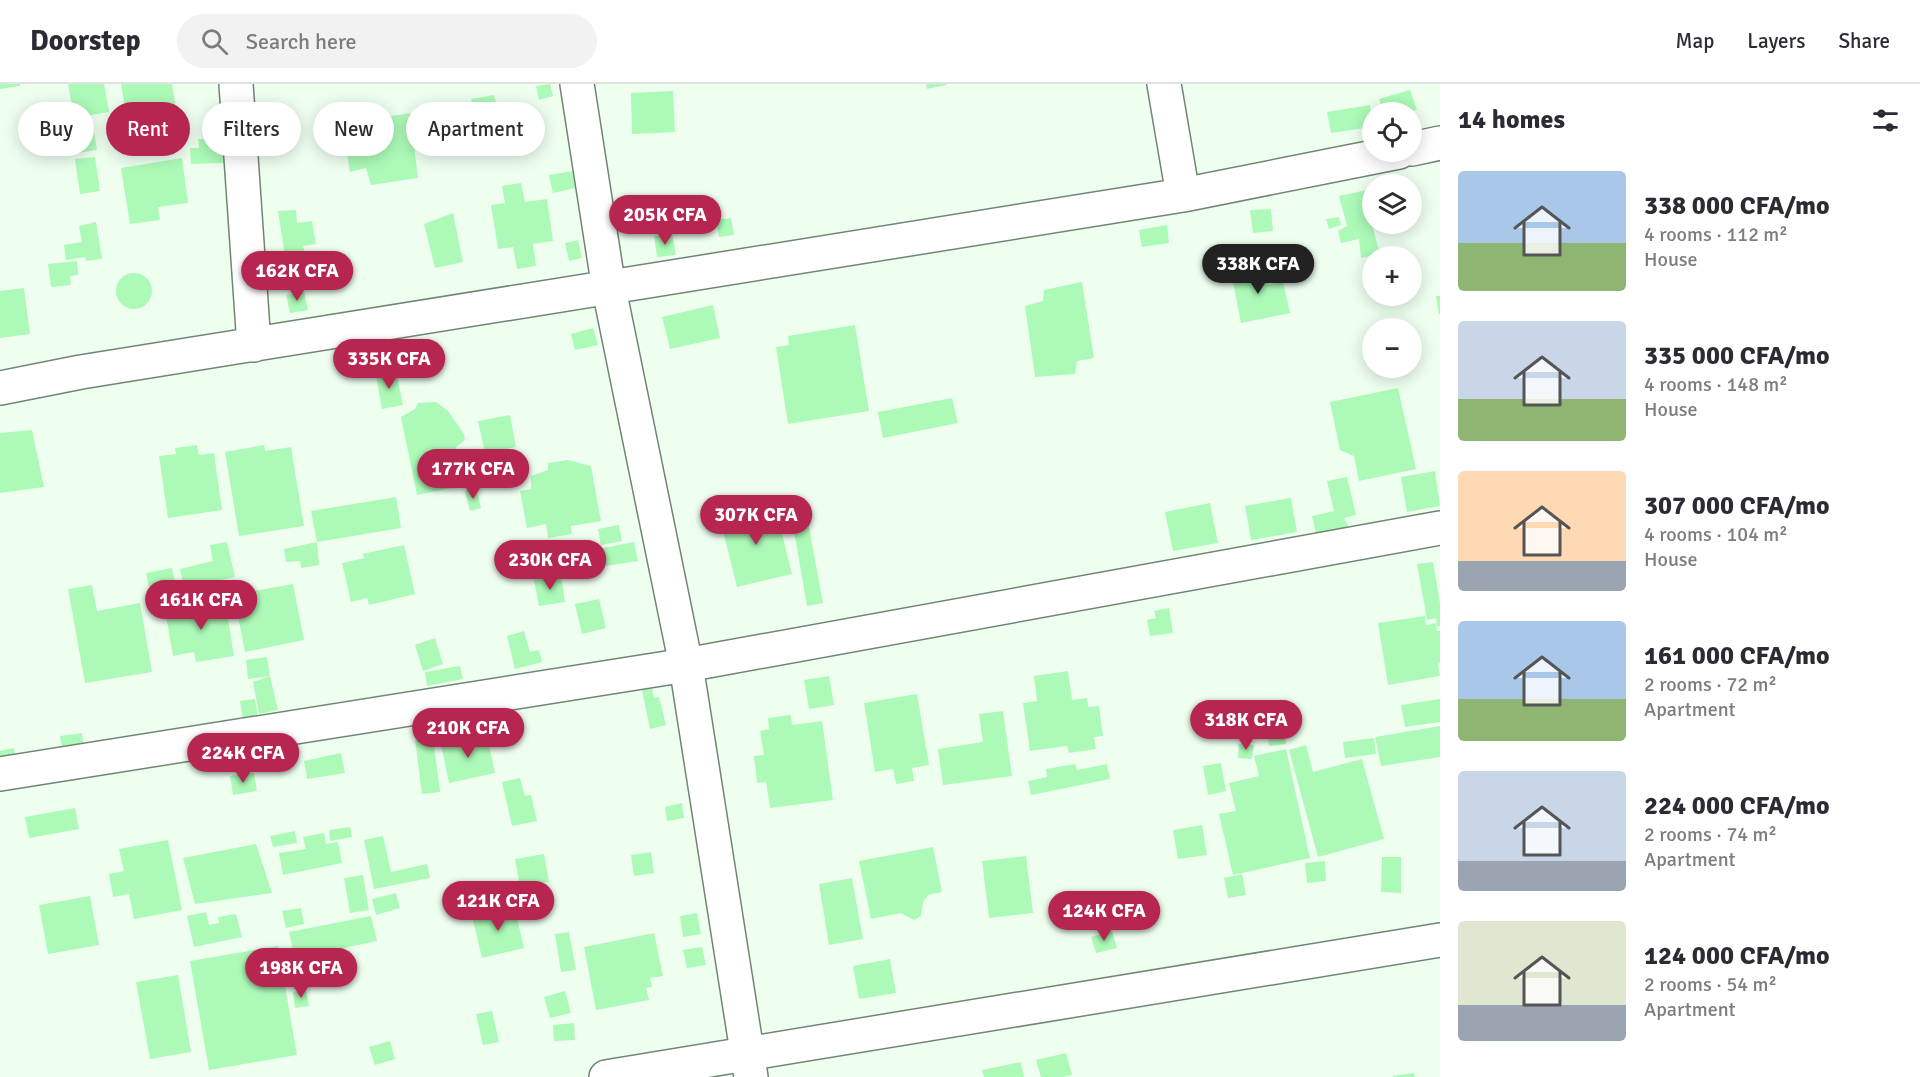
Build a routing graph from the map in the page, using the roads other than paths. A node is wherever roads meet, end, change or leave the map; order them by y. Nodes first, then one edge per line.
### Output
1 (236, 84) edge
2 (577, 84) edge
3 (1164, 84) edge
4 (1440, 143) edge
5 (1422, 147) edge
6 (1362, 159) edge
7 (1184, 195) junction
8 (609, 289) junction
9 (254, 345) junction
10 (0, 388) edge
11 (1440, 528) edge
12 (686, 665) junction
13 (0, 774) edge
14 (1440, 940) edge
15 (749, 1065) edge
16 (606, 1077) edge

1 - 9 street
2 - 8 street
3 - 7 street
4 - 5 street
6 - 7 street
7 - 8 street
8 - 9 street
8 - 12 street
9 - 10 street
11 - 12 street
12 - 13 street
12 - 15 street
14 - 15 street
15 - 16 street

